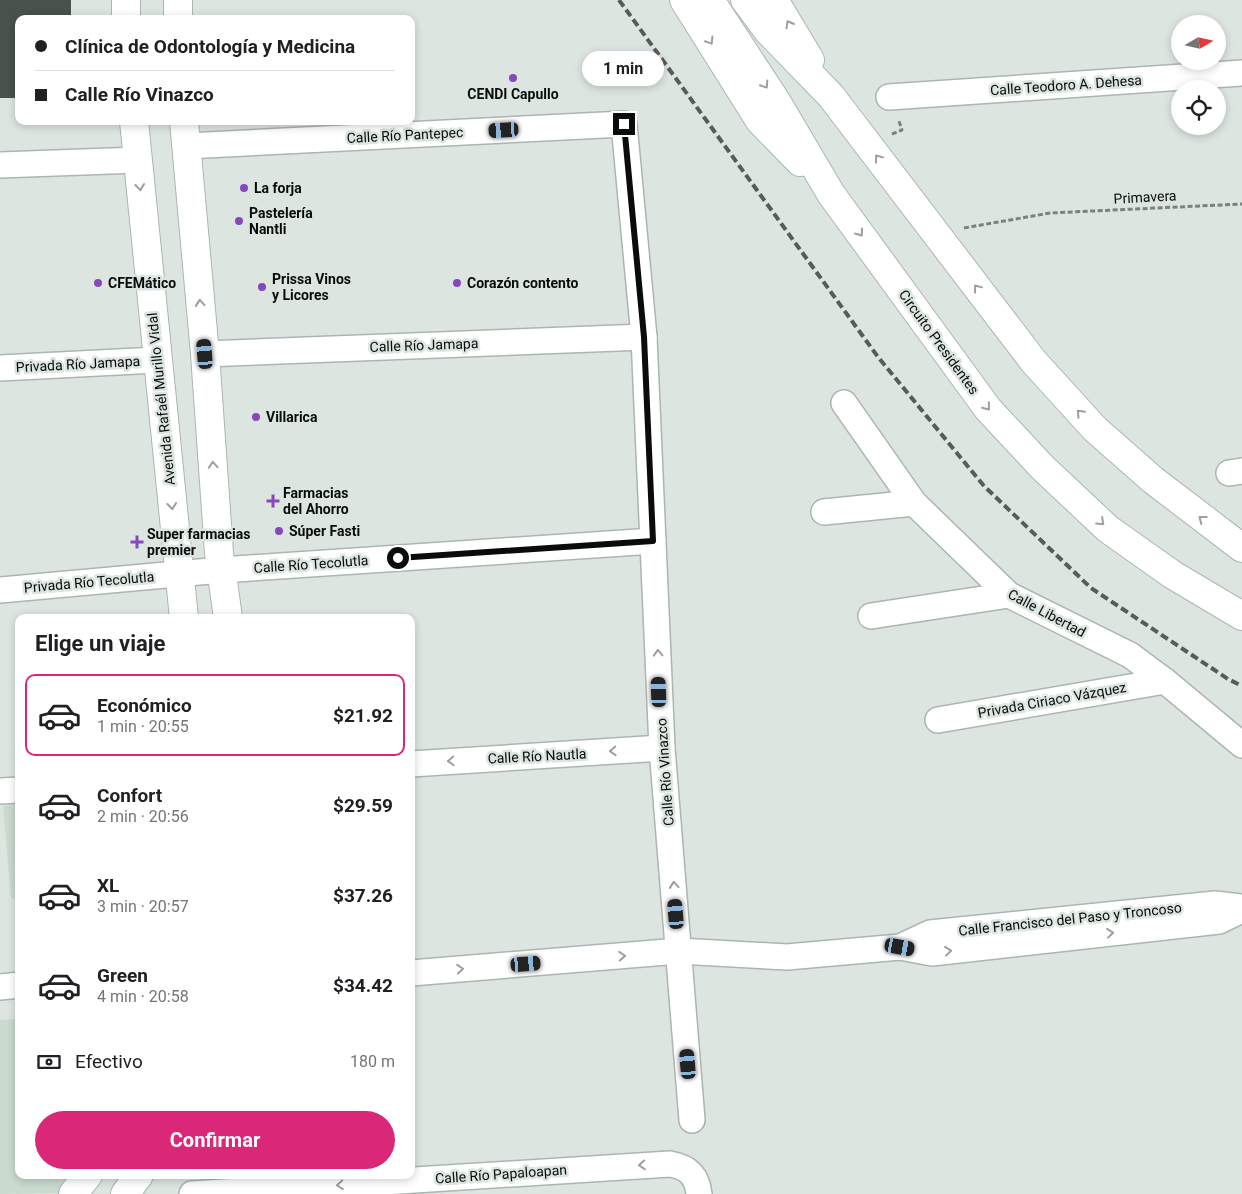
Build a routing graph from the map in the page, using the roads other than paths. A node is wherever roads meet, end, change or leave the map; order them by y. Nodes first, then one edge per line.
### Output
1 (126, 0) edge
2 (178, 0) edge
3 (684, 0) edge
4 (710, 0) edge
5 (745, 0) edge
6 (774, 0) edge
7 (126, 15) edge
8 (178, 15) edge
9 (1242, 73) edge
10 (831, 96) junction
11 (889, 97) road end
12 (624, 124) joint
13 (134, 125) edge
14 (185, 134) edge
15 (138, 160) junction
16 (0, 165) edge
17 (831, 194) junction
18 (644, 337) junction
19 (205, 354) junction
20 (157, 360) junction
21 (0, 368) edge
22 (844, 403) dead end
23 (914, 503) junction
24 (824, 512) dead end
25 (653, 541) junction
26 (1242, 548) edge
27 (221, 570) junction
28 (178, 574) junction
29 (0, 590) edge
30 (1008, 596) junction
31 (183, 614) edge
32 (227, 614) edge
33 (871, 616) dead end
34 (1242, 616) edge
35 (1165, 681) junction
36 (938, 720) dead end
37 (1242, 745) edge
38 (662, 748) junction
39 (415, 764) edge
40 (15, 790) edge
41 (0, 791) edge
42 (1242, 909) edge
43 (679, 951) junction
44 (415, 973) edge
45 (15, 986) edge
46 (0, 987) edge
47 (692, 1120) dead end
48 (85, 1179) edge
49 (136, 1179) edge
50 (73, 1194) edge
51 (125, 1194) edge
52 (192, 1194) edge
53 (699, 1194) edge

1 - 7 main road
2 - 8 main road
3 -> 17 main road
4 -> 17 main road, Circuito Presidentes
5 - 10 main road
10 -> 6 main road
9 - 11 street, Calle Teodoro A. Dehesa
26 -> 10 main road
12 - 14 street, Calle Río Pantepec
12 - 18 street, Calle Río Vinazco
13 - 15 main road, Avenida Rafaél Murillo Vidal
19 -> 14 main road
15 - 16 street
15 -> 20 main road, Avenida Rafaél Murillo Vidal
17 -> 34 main road, Circuito Presidentes
18 - 19 street, Calle Río Jamapa
18 - 25 street, Calle Río Vinazco
27 -> 19 main road
20 - 21 street, Privada Río Jamapa
20 -> 28 main road, Avenida Rafaél Murillo Vidal
22 - 23 street, Calle Libertad
23 - 24 street
23 - 30 street, Calle Libertad
25 - 27 street, Calle Río Tecolutla
38 -> 25 street, Calle Río Vinazco
27 - 28 street, Calle Río Tecolutla
27 - 32 main road
28 - 29 street, Privada Río Tecolutla
28 - 31 main road, Avenida Rafaél Murillo Vidal
30 - 33 street
30 - 35 street, Calle Libertad
35 - 36 street, Privada Ciriaco Vázquez
35 - 37 street, Calle Libertad
38 -> 39 street, Calle Río Nautla
43 -> 38 street, Calle Río Vinazco
40 - 41 street
42 - 43 street, Calle Francisco del Paso y Troncoso
44 -> 43 street, Calle Francisco del Paso y Troncoso
43 - 47 street, Calle Río Vinazco
45 - 46 street
48 - 50 main road
49 - 51 main road
53 -> 52 street, Calle Río Papaloapan

